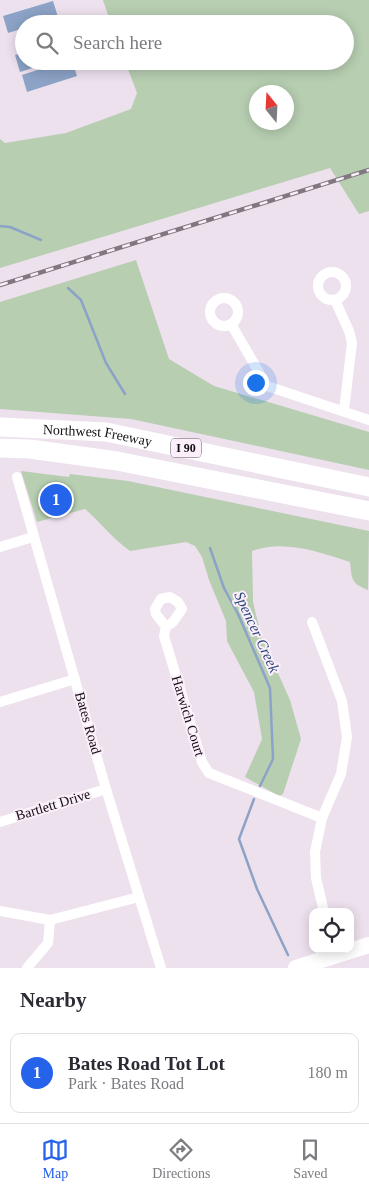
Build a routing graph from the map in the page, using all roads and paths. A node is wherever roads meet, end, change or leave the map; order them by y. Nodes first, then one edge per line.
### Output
1 (335, 300) dead end
2 (230, 324) dead end
3 (344, 410) junction
4 (369, 420) edge
5 (0, 427) edge
6 (0, 448) edge
7 (17, 477) dead end
8 (369, 487) edge
9 (369, 511) edge
10 (33, 537) junction
11 (0, 547) edge
12 (312, 622) dead end
13 (166, 627) dead end
14 (75, 679) junction
15 (0, 702) edge
16 (106, 789) junction
17 (322, 818) junction
18 (0, 822) edge
19 (139, 896) junction
20 (323, 908) edge
21 (0, 911) edge
22 (50, 920) junction
23 (369, 945) edge
24 (354, 948) edge
25 (332, 953) edge
26 (27, 968) edge
27 (161, 968) edge
28 (296, 968) edge

1 - 3 street
2 - 3 street
3 - 4 street
5 - 8 highway, Northwest Freeway / I 90
6 - 9 highway, Northwest Freeway / I 90
7 - 10 street, Bates Road
10 - 11 street
10 - 14 street, Bates Road
12 - 17 street
13 - 17 street, Harwich Court
14 - 15 street
14 - 16 street, Bates Road
16 - 18 street, Bartlett Drive
16 - 19 street, Bates Road
17 - 20 street
19 - 22 street
19 - 27 street, Bates Road
21 - 22 street
22 - 26 street
23 - 24 main road
25 - 28 main road

